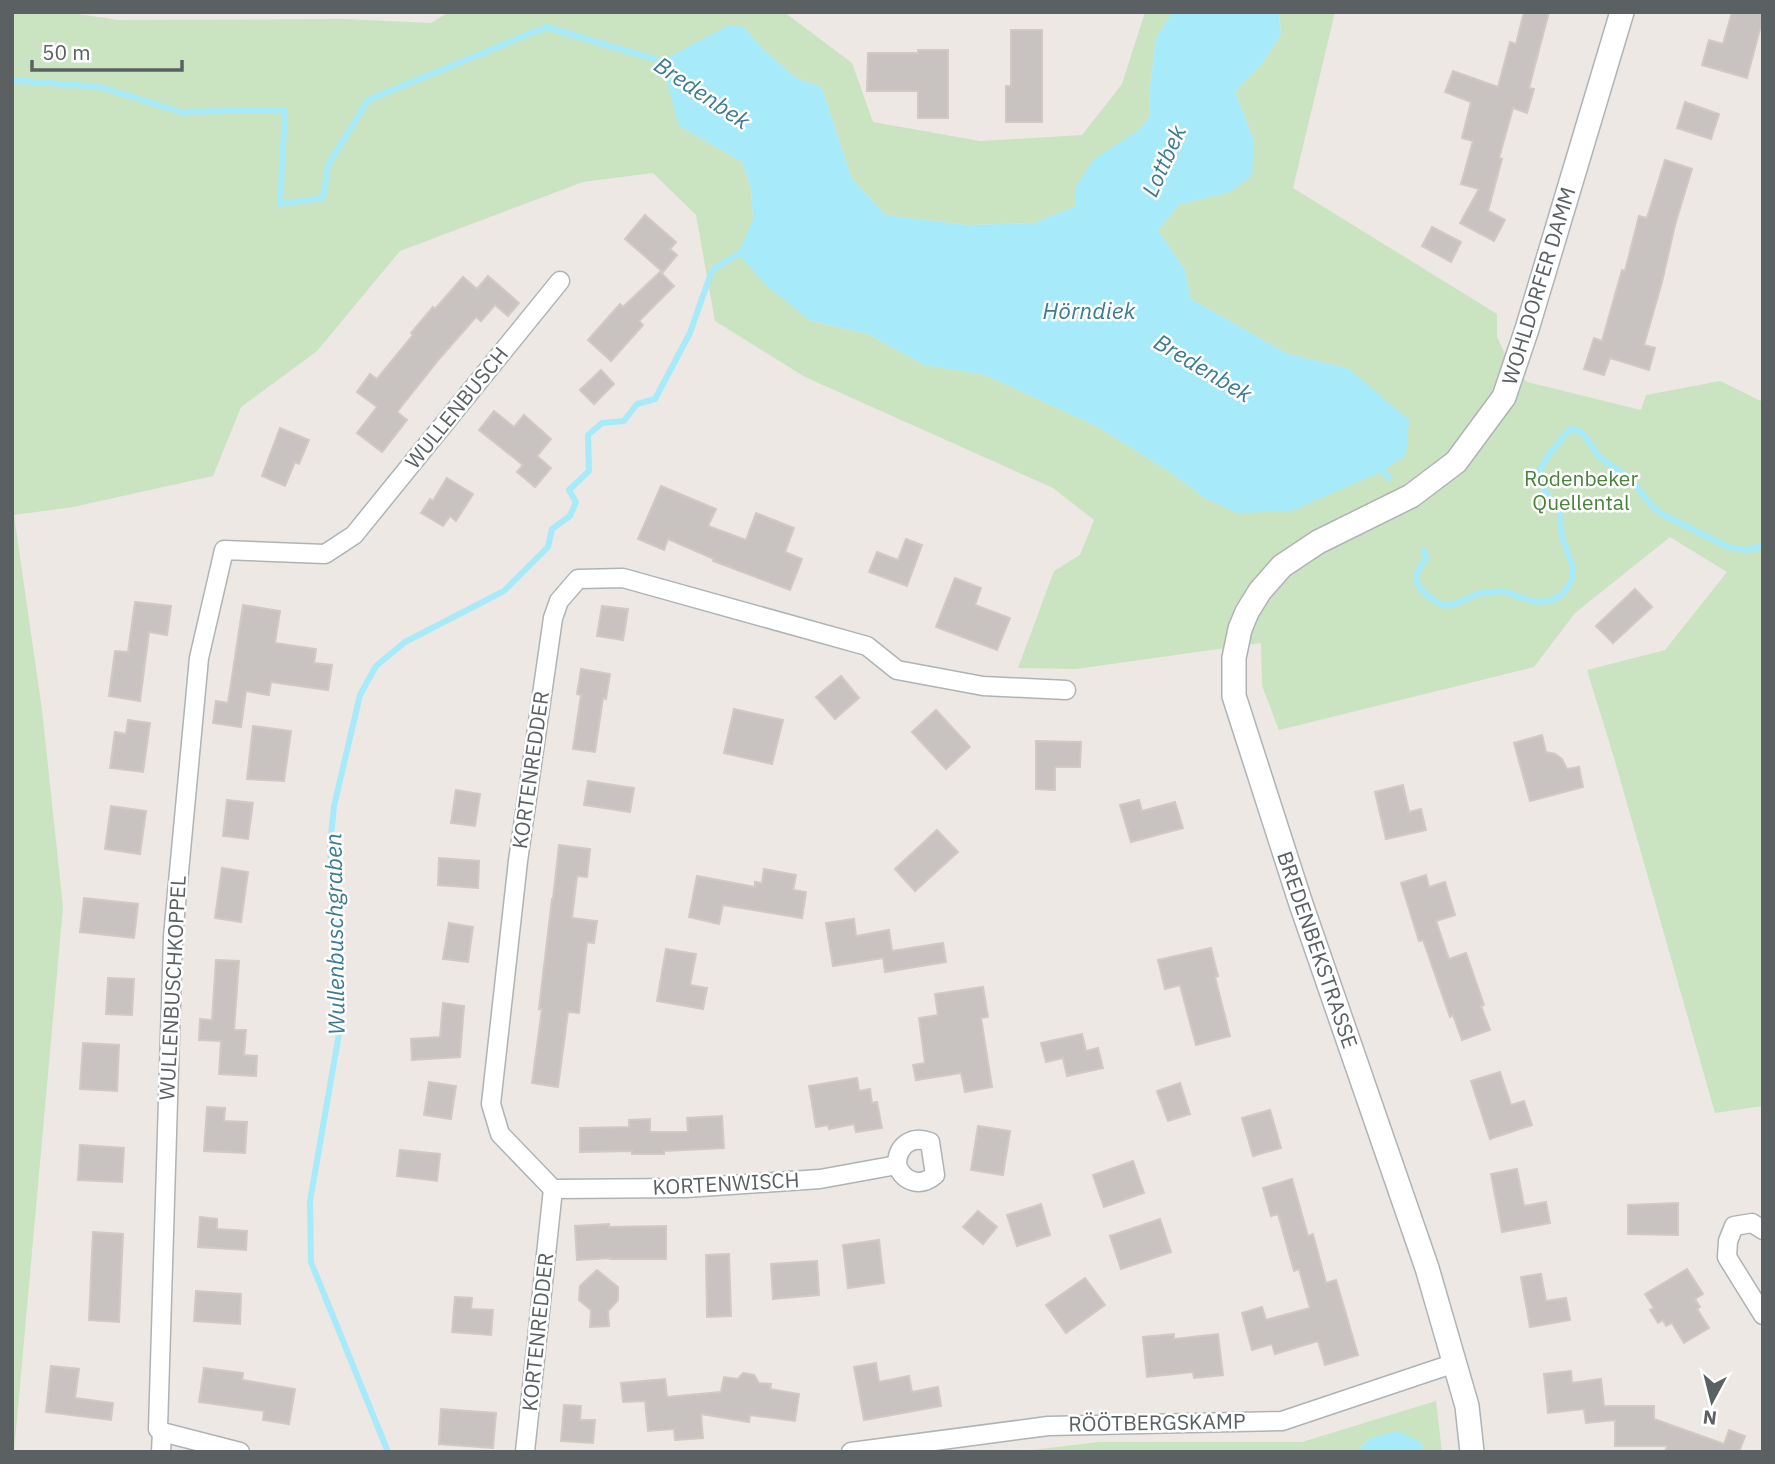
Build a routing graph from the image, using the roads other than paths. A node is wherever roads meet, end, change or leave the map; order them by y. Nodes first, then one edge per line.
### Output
1 (1622, 12) edge
2 (560, 281) dead end
3 (1383, 511) joint
4 (224, 550) joint
5 (1066, 690) dead end
6 (897, 1165) dead end
7 (553, 1189) junction
8 (1763, 1230) edge
9 (1763, 1315) edge
10 (1455, 1363) junction
11 (160, 1430) junction
12 (161, 1452) edge
13 (240, 1452) edge
14 (525, 1452) edge
15 (851, 1452) edge
16 (1472, 1452) edge

1 - 3 street, WOHLDORFER DAMM
2 - 4 street, WULLENBUSCH
3 - 10 street, BREDENBEKSTRASSE
4 - 11 street, WULLENBUSCHKOPPEL
5 - 7 street, KORTENREDDER
6 - 7 street, KORTENWISCH
7 - 14 street, KORTENREDDER
8 - 9 street
10 - 15 street, RÖÖTBERGSKAMP
10 - 16 street, BREDENBEKSTRASSE
11 - 12 street, WULLENBUSCHKOPPEL
11 - 13 street

